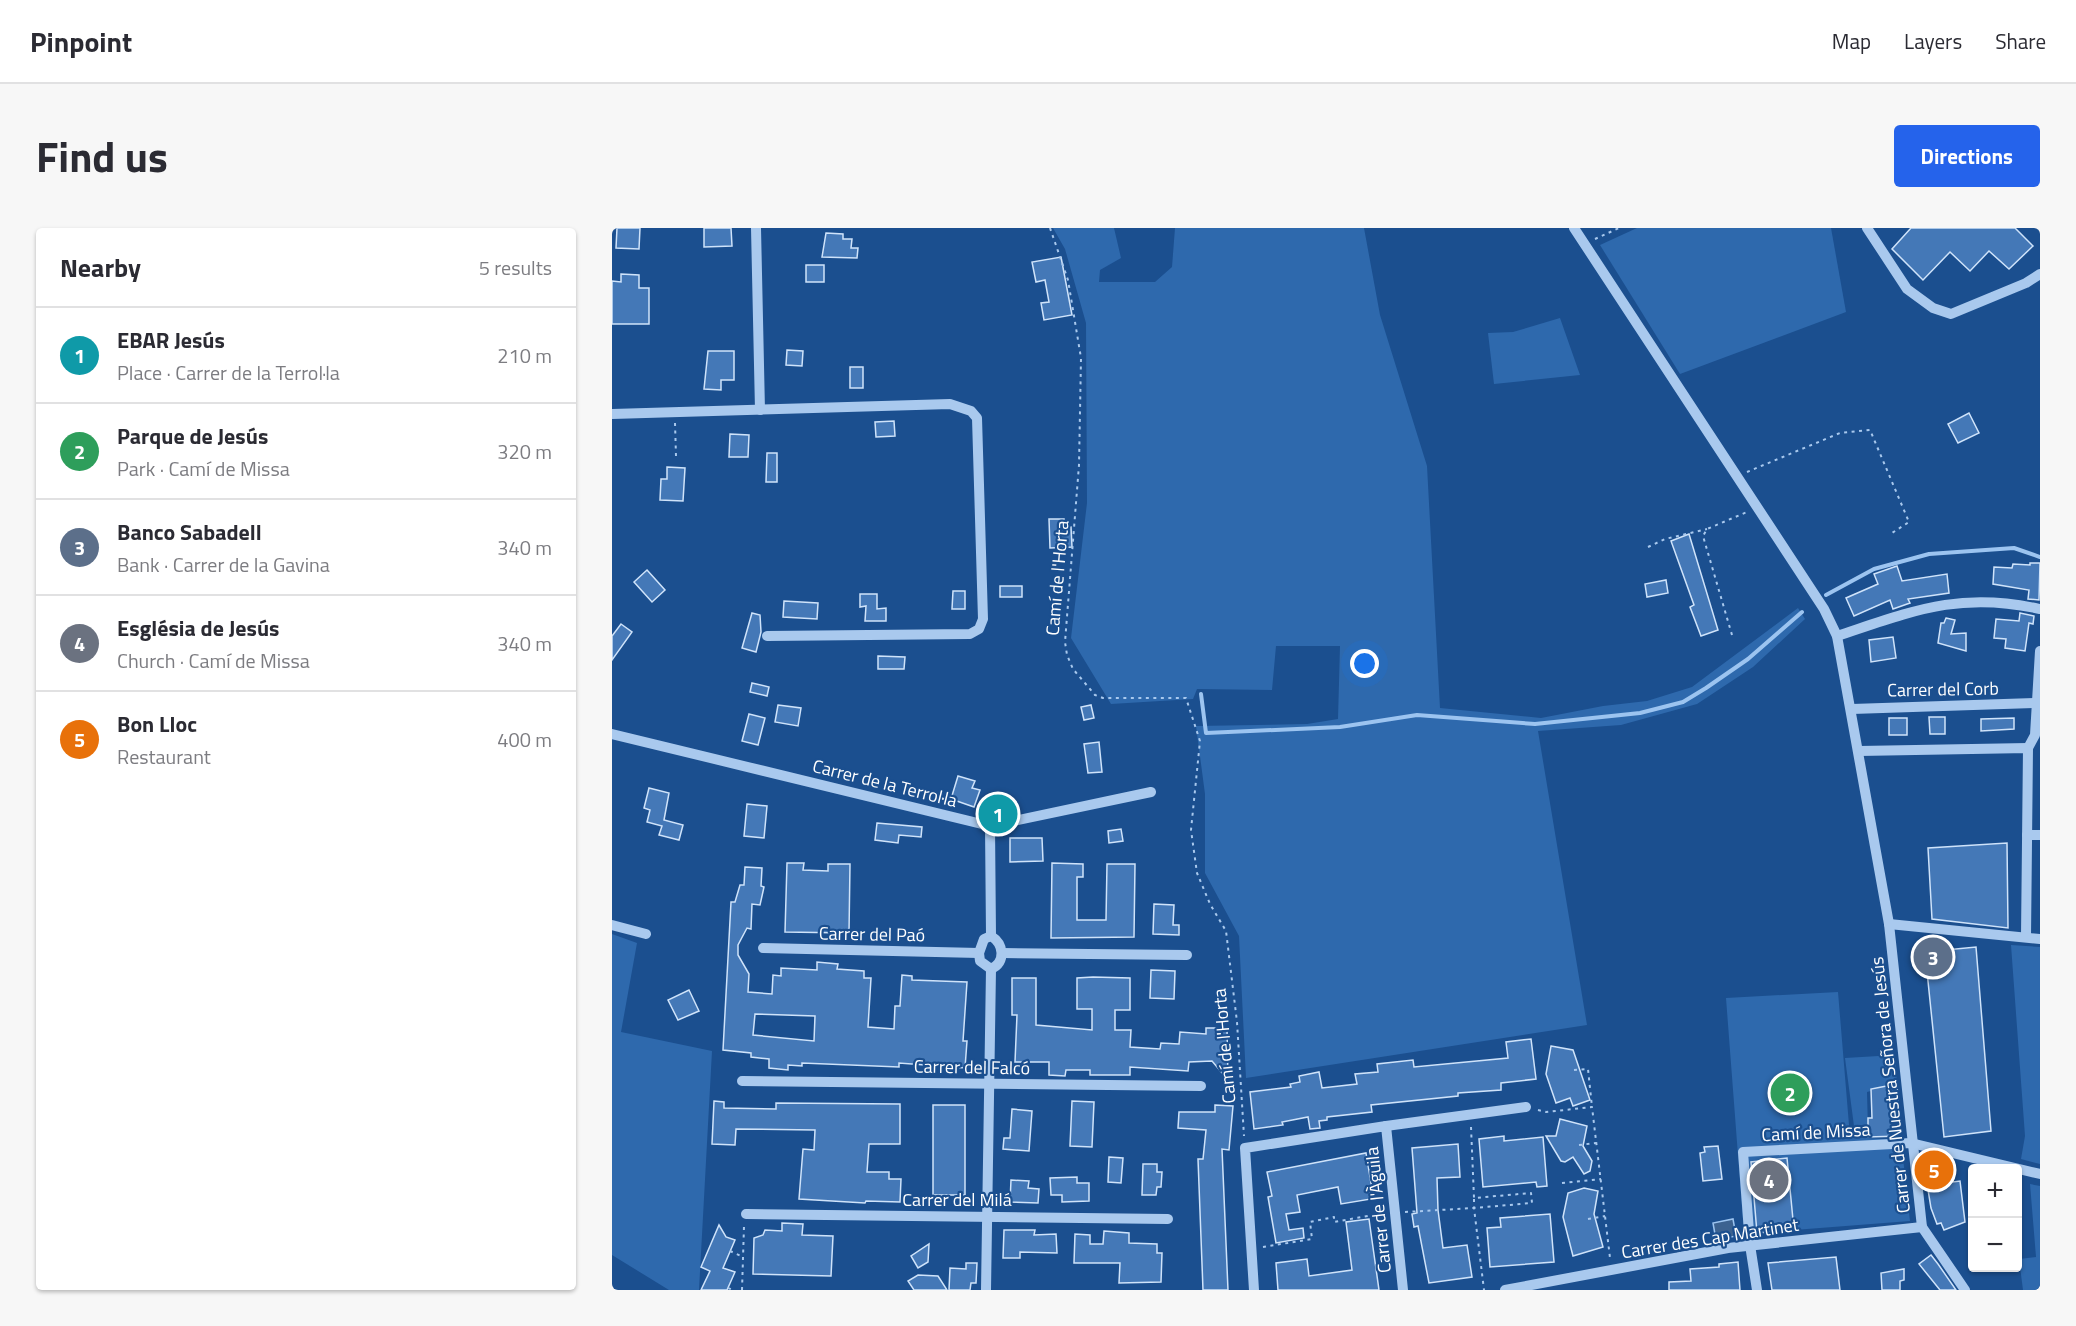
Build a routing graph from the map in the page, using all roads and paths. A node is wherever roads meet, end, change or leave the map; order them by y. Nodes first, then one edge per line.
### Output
1 (756, 228) edge
2 (1050, 228) edge
3 (1574, 228) edge
4 (1619, 228) edge
5 (1867, 228) edge
6 (1584, 244) junction
7 (2040, 274) edge
8 (760, 410) junction
9 (675, 413) junction
10 (612, 414) edge
11 (676, 456) dead end
12 (1736, 477) junction
13 (1755, 507) junction
14 (1707, 530) junction
15 (1892, 533) dead end
16 (1648, 547) dead end
17 (2040, 609) edge
18 (1732, 635) dead end
19 (767, 636) dead end
20 (1837, 636) junction
21 (2040, 651) edge
22 (2036, 703) junction
23 (1852, 709) junction
24 (612, 734) edge
25 (2028, 748) junction
26 (1859, 751) junction
27 (1151, 792) dead end
28 (990, 826) junction
29 (2027, 835) junction
30 (2040, 835) edge
31 (1889, 924) junction
32 (612, 925) edge
33 (646, 934) dead end
34 (991, 936) junction
35 (2026, 937) junction
36 (2040, 939) edge
37 (764, 948) dead end
38 (979, 953) junction
39 (1002, 953) junction
40 (1187, 955) dead end
41 (991, 969) junction
42 (1574, 1070) dead end
43 (742, 1081) dead end
44 (988, 1084) junction
45 (1201, 1086) dead end
46 (1526, 1107) joint
47 (1592, 1107) junction
48 (1470, 1115) junction
49 (1386, 1126) junction
50 (1596, 1143) junction
51 (1911, 1143) junction
52 (1580, 1145) dead end
53 (1245, 1148) junction
54 (2040, 1173) edge
55 (1601, 1179) junction
56 (1562, 1183) dead end
57 (1500, 1195) junction
58 (1474, 1198) junction
59 (1501, 1206) junction
60 (1474, 1208) junction
61 (1395, 1213) junction
62 (746, 1214) joint
63 (987, 1215) junction
64 (1605, 1216) junction
65 (1168, 1219) dead end
66 (1588, 1219) dead end
67 (1922, 1227) junction
68 (1750, 1245) junction
69 (1252, 1247) junction
70 (730, 1251) dead end
71 (742, 1256) junction
72 (1611, 1270) junction
73 (728, 1288) dead end
74 (733, 1290) edge
75 (742, 1290) edge
76 (986, 1290) edge
77 (1254, 1290) edge
78 (1403, 1290) edge
79 (1484, 1290) edge
80 (1504, 1290) edge
81 (1757, 1290) edge
82 (1965, 1290) edge

1 - 8 street
2 - 53 path, Camí de l'Horta
3 - 6 street, Carrer de Nuestra Señora de Jesús
4 - 6 path
5 - 7 street
6 - 12 street, Carrer de Nuestra Señora de Jesús
8 - 9 street
8 - 19 street
9 - 10 street
9 - 11 path
12 - 13 street, Carrer de Nuestra Señora de Jesús
12 - 15 path
13 - 14 path
13 - 20 street, Carrer de Nuestra Señora de Jesús
14 - 16 path
14 - 18 path
17 - 20 street
20 - 23 street, Carrer de Nuestra Señora de Jesús
21 - 22 street
22 - 23 street, Carrer del Corb
22 - 25 street
23 - 26 street, Carrer de Nuestra Señora de Jesús
24 - 28 street, Carrer de la Terrol·la
25 - 26 street
25 - 29 street
26 - 31 street, Carrer de Nuestra Señora de Jesús
27 - 28 street, Carrer de la Terrol·la
28 - 34 street
29 - 30 street
29 - 35 street
31 - 35 street
31 - 51 street, Carrer de Nuestra Señora de Jesús
32 - 33 street
34 - 38 street
34 - 39 street
35 - 36 street
37 - 38 street, Carrer del Paó
38 - 41 street
39 - 40 street
39 - 41 street
41 - 44 street
42 - 47 path
43 - 44 street, Carrer del Falcó
44 - 45 street, Carrer del Falcó
44 - 63 street
46 - 47 path
46 - 48 street, Carrer de l'Àguila
47 - 50 path
48 - 49 street, Carrer de l'Àguila
48 - 58 path
49 - 53 street, Carrer de l'Àguila
49 - 61 street, Carrer de l'Àguila
50 - 52 path
50 - 55 path
51 - 54 street
51 - 67 street, Carrer de Nuestra Señora de Jesús
51 - 68 street, Camí de Missa
53 - 69 street
55 - 56 path
55 - 64 path
57 - 58 path
57 - 59 path
57 - 59 path
58 - 60 path
59 - 60 path
60 - 61 path
60 - 79 path
61 - 69 path
61 - 78 street, Carrer de l'Àguila
62 - 63 street, Carrer del Milá
62 - 71 path
63 - 65 street, Carrer del Milá
63 - 76 street
64 - 66 path
64 - 72 path
67 - 68 street, Carrer des Cap Martinet
67 - 82 street, Carrer de Nuestra Señora de Jesús
68 - 72 street, Carrer des Cap Martinet
68 - 81 street
69 - 77 street
70 - 71 path
71 - 75 path
72 - 80 street, Carrer des Cap Martinet
73 - 74 path

